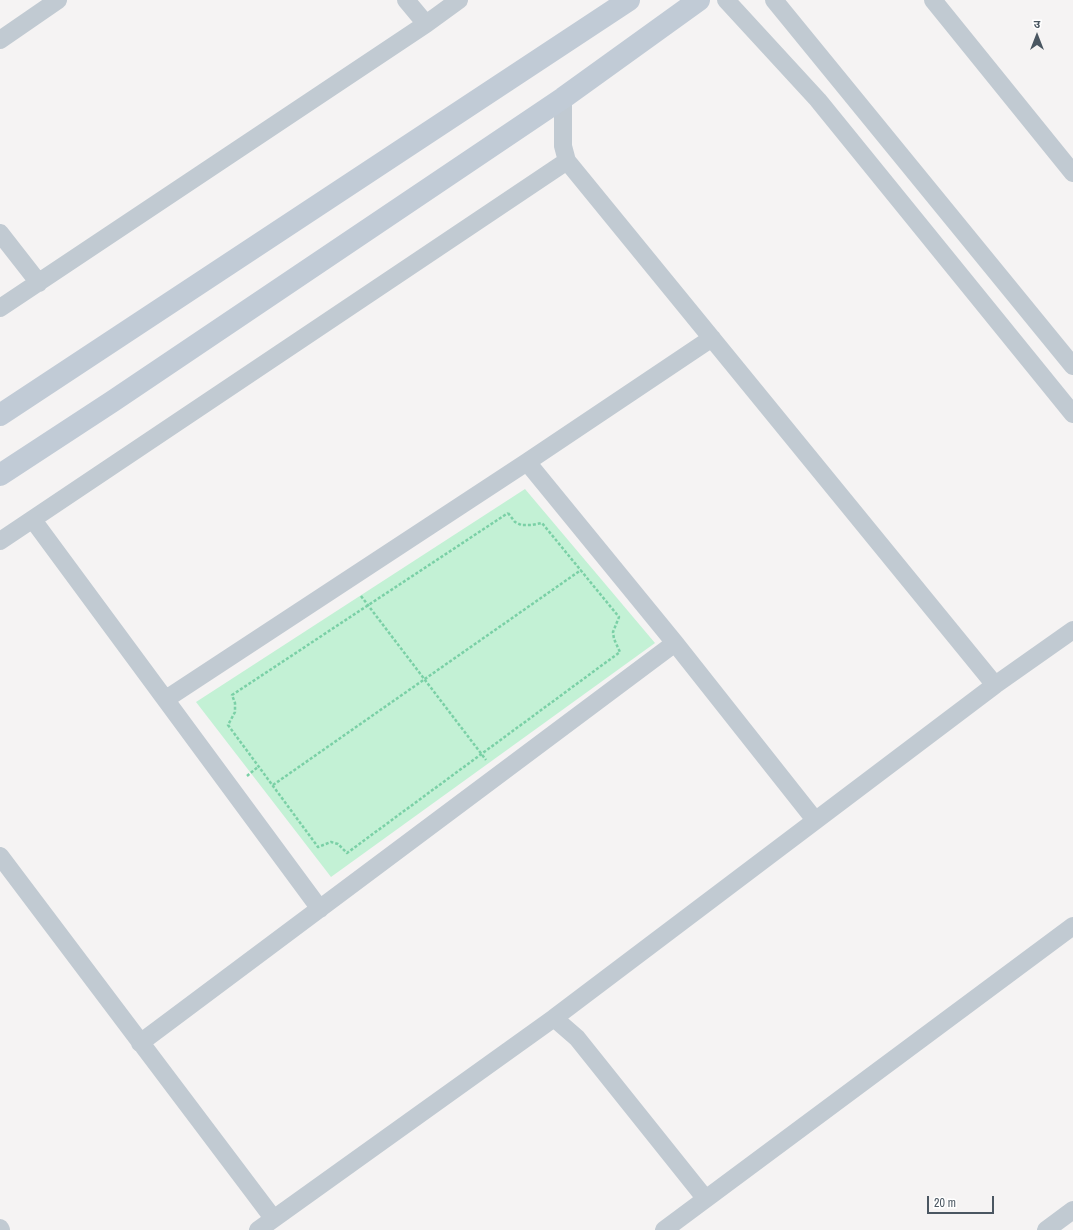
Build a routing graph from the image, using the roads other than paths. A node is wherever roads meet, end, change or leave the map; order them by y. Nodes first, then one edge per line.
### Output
1 (58, 0) edge
2 (406, 0) edge
3 (459, 0) edge
4 (629, 0) edge
5 (699, 0) edge
6 (726, 0) edge
7 (774, 0) edge
8 (933, 0) edge
9 (426, 24) junction
10 (0, 40) edge
11 (563, 98) junction
12 (567, 161) junction
13 (1073, 172) edge
14 (0, 233) edge
15 (39, 283) junction
16 (0, 308) edge
17 (712, 338) junction
18 (1073, 366) edge
19 (1073, 414) edge
20 (0, 415) edge
21 (527, 462) junction
22 (0, 475) edge
23 (33, 520) junction
24 (0, 541) edge
25 (1073, 630) edge
26 (674, 643) junction
27 (995, 685) junction
28 (166, 699) junction
29 (815, 820) junction
30 (0, 856) edge
31 (320, 909) junction
32 (1073, 926) edge
33 (554, 1018) junction
34 (140, 1043) junction
35 (705, 1198) junction
36 (1073, 1210) edge
37 (274, 1218) junction
38 (258, 1230) edge
39 (664, 1230) edge
40 (1046, 1230) edge

1 - 10 street
2 - 9 street
3 - 9 street
4 - 20 street
5 - 11 street
6 - 19 street
7 - 18 street
8 - 13 street
9 - 15 street
11 - 12 street
11 - 22 street
12 - 17 street
12 - 23 street
14 - 15 street
15 - 16 street
17 - 21 street
17 - 27 street
21 - 26 street
21 - 28 street
23 - 24 street
23 - 28 street
25 - 27 street
26 - 29 street
26 - 31 street
27 - 29 street
28 - 31 street
29 - 33 street
30 - 34 street
31 - 34 street
32 - 35 street
33 - 35 street
33 - 37 street
34 - 37 street
35 - 39 street
36 - 40 street
37 - 38 street

